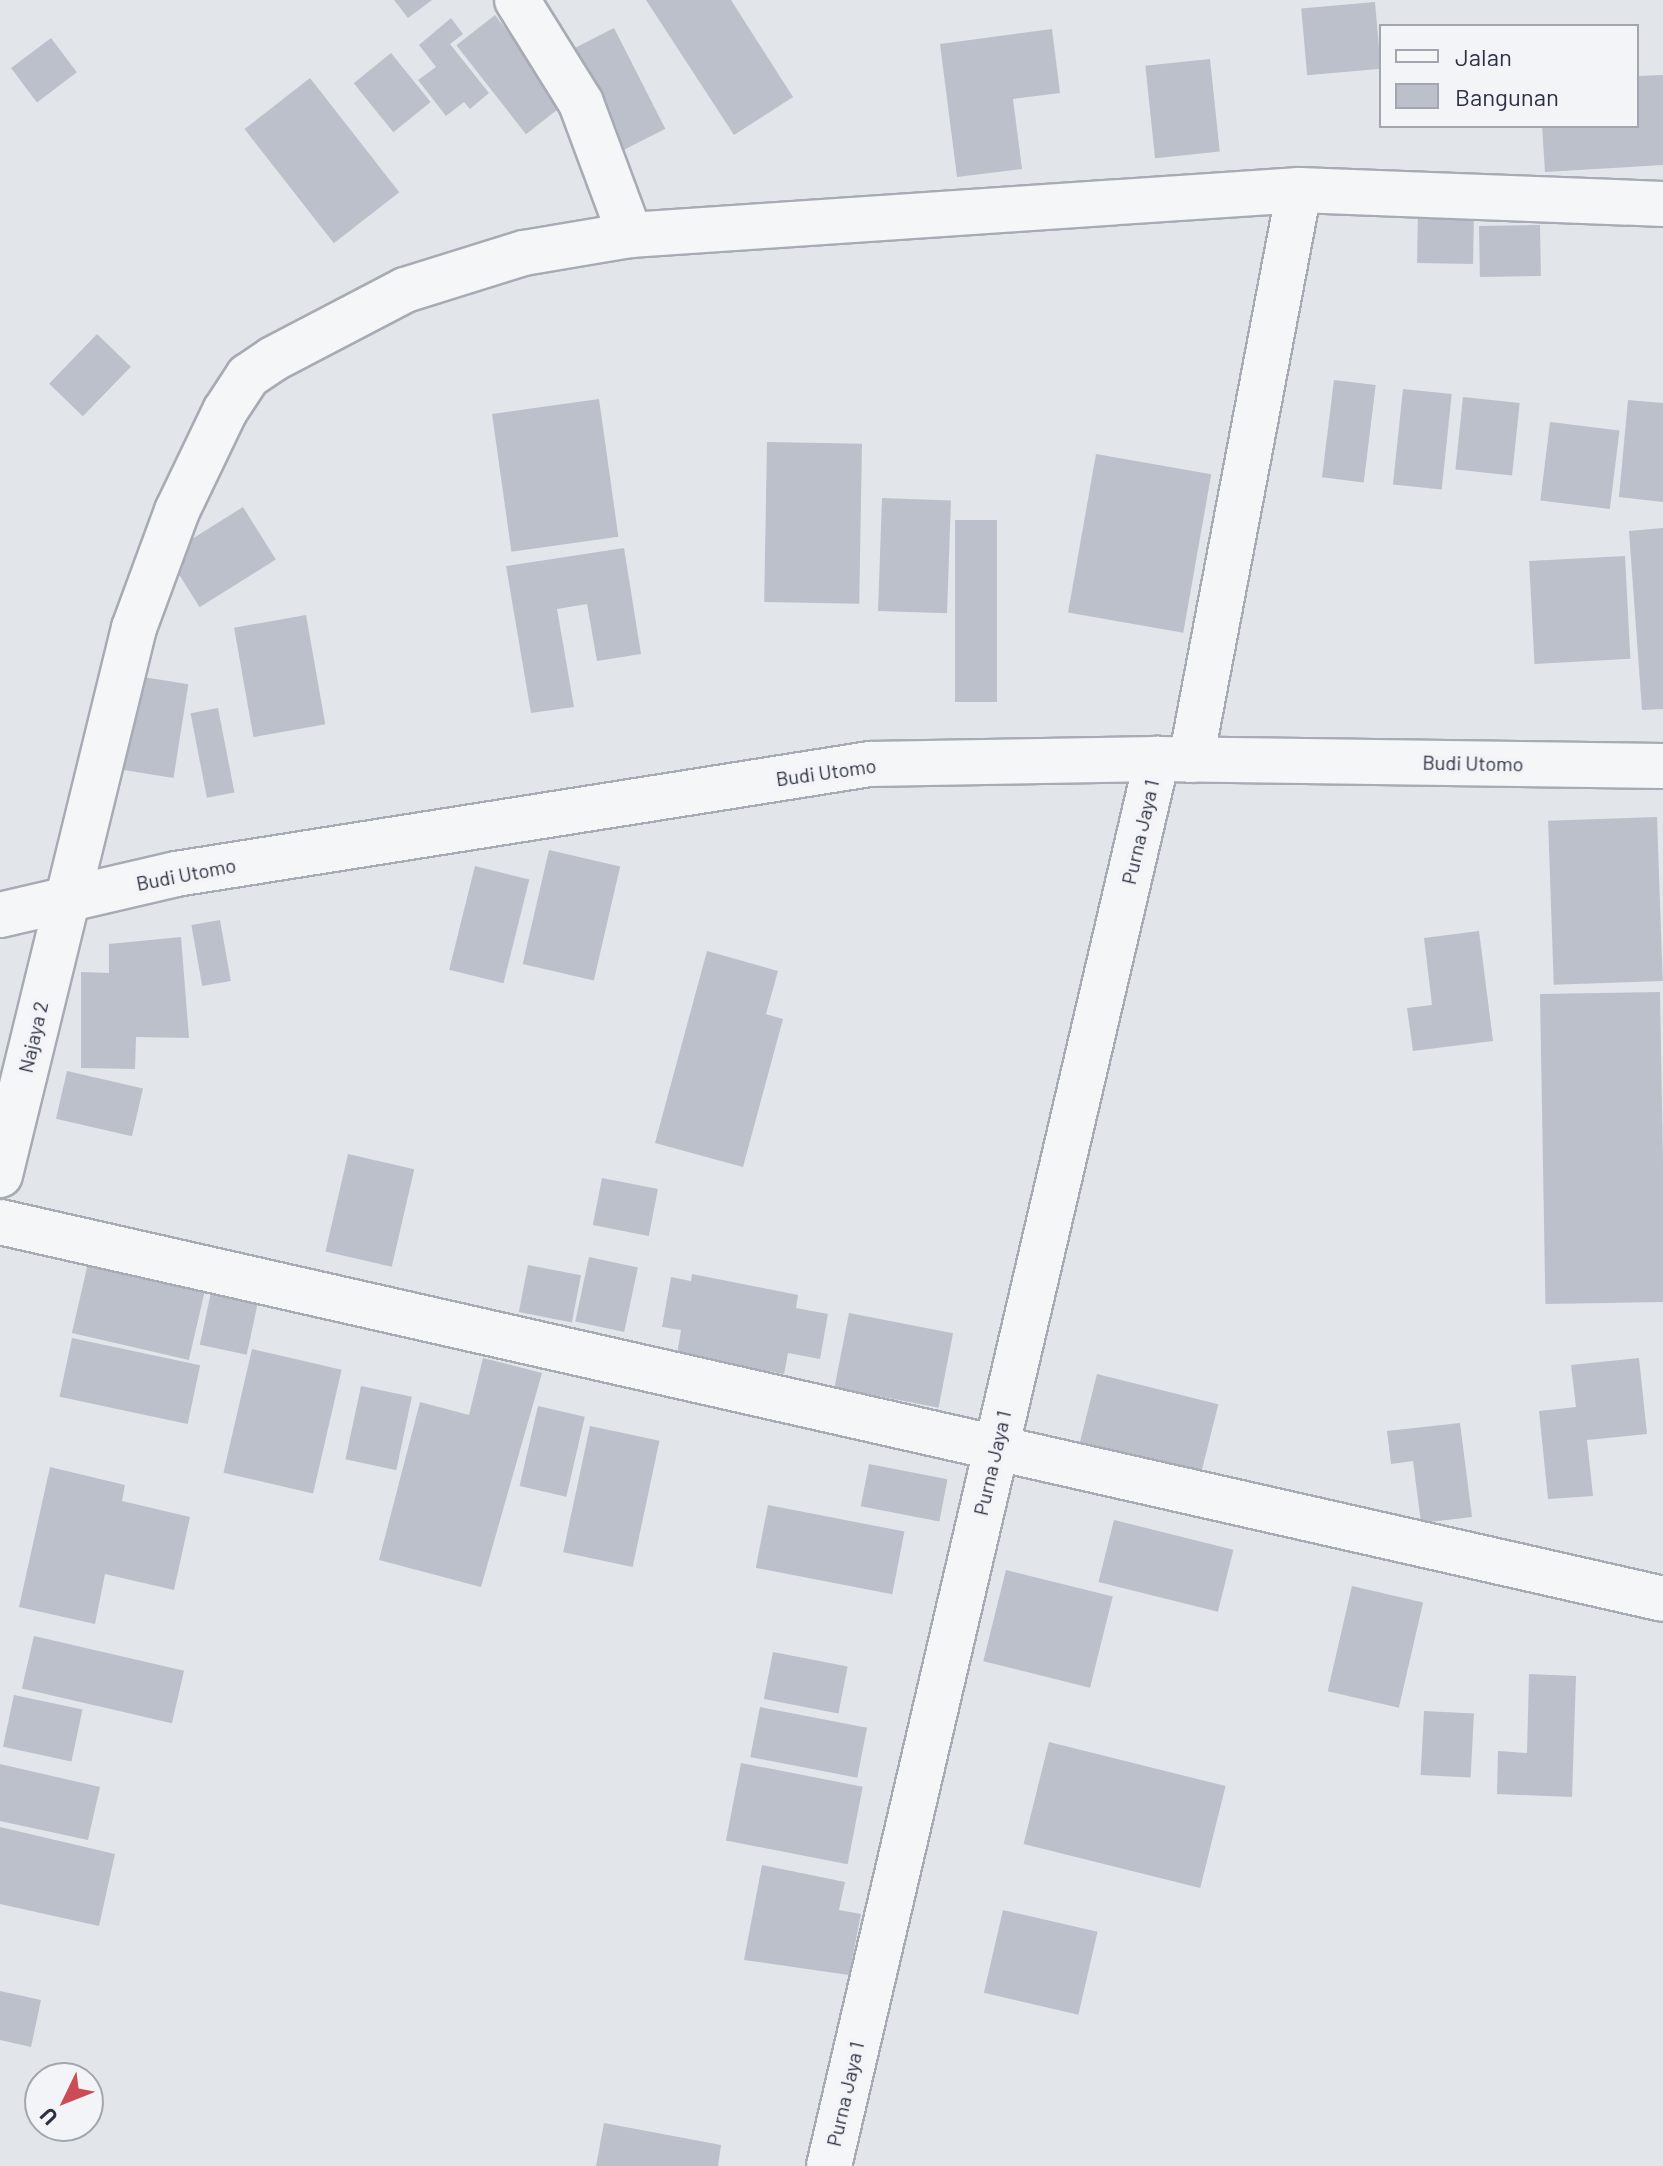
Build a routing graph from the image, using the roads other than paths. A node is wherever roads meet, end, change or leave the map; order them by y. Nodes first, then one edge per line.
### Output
1 (517, 0) edge
2 (1299, 190) junction
3 (1663, 204) edge
4 (630, 235) junction
5 (1174, 760) junction
6 (1663, 766) edge
7 (65, 900) junction
8 (0, 915) edge
9 (0, 1175) edge
10 (0, 1222) edge
11 (995, 1452) junction
12 (1663, 1599) edge
13 (829, 2166) edge

1 - 4 street
2 - 3 street, Najaya 2
2 - 4 street, Najaya 2
2 - 5 street, Purna Jaya 1
4 - 7 street, Najaya 2
5 - 6 street, Budi Utomo
5 - 7 street, Budi Utomo
5 - 11 street, Purna Jaya 1
7 - 8 street, Budi Utomo
7 - 9 street, Najaya 2
10 - 11 street
11 - 12 street
11 - 13 street, Purna Jaya 1

